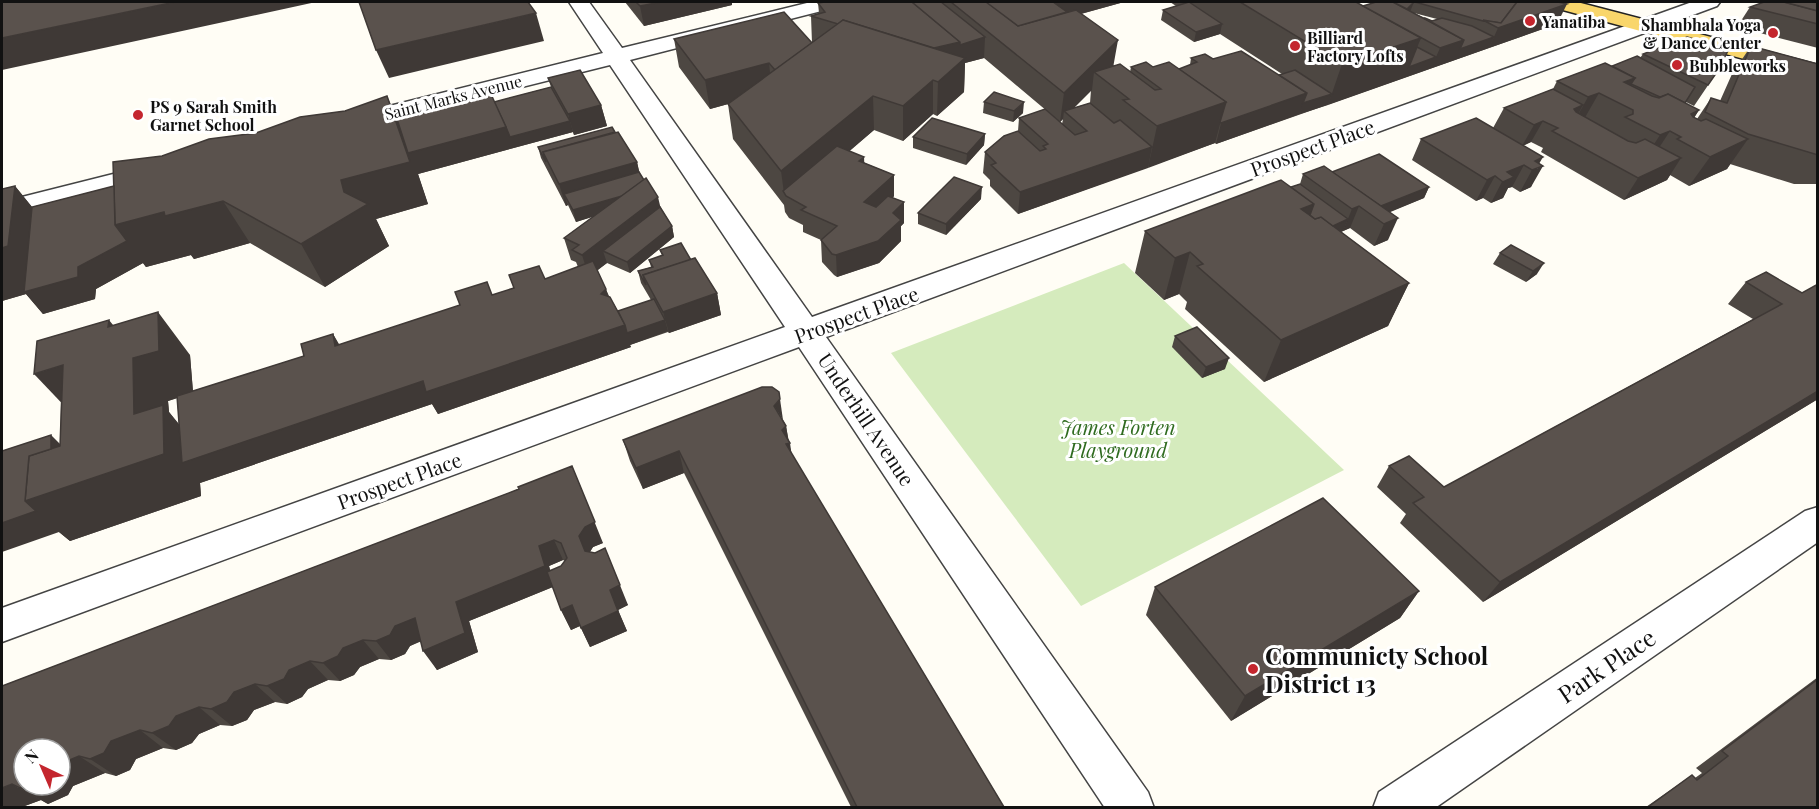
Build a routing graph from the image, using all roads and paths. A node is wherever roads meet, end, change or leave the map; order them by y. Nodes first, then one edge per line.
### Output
1 (579, 2) edge
2 (834, 2) edge
3 (1555, 2) edge
4 (1710, 2) edge
5 (761, 10) edge
6 (1645, 26) junction
7 (617, 56) junction
8 (1818, 72) edge
9 (325, 129) edge
10 (175, 167) edge
11 (2, 210) edge
12 (807, 331) junction
13 (1818, 522) edge
14 (2, 625) edge
15 (1132, 807) edge
16 (1395, 807) edge

1 - 7 street, Underhill Avenue
2 - 5 street, Saint Marks Avenue
3 - 6 main road
4 - 6 street, Prospect Place
5 - 7 street, Saint Marks Avenue
6 - 8 main road
6 - 12 street, Prospect Place
7 - 9 street, Saint Marks Avenue
7 - 12 street, Underhill Avenue
10 - 11 street
12 - 14 street, Prospect Place
12 - 15 street, Underhill Avenue
13 - 16 street, Park Place

